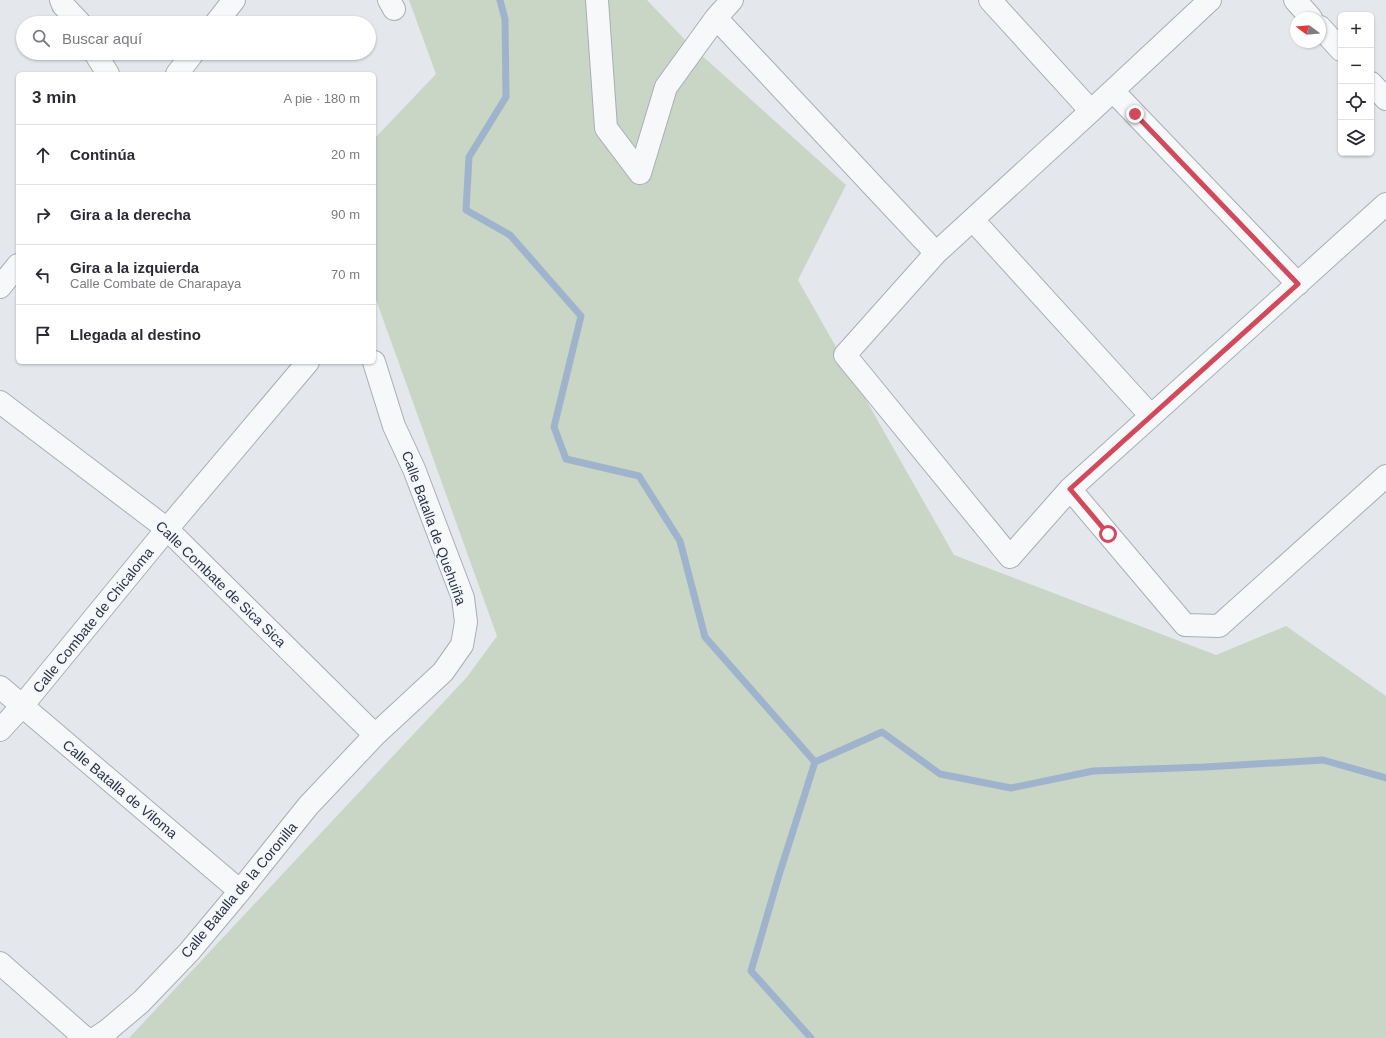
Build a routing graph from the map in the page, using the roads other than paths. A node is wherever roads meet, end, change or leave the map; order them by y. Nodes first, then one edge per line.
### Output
1 (61, 0) edge
2 (234, 0) edge
3 (597, 0) edge
4 (732, 0) edge
5 (990, 0) edge
6 (1210, 0) edge
7 (1295, 0) edge
8 (1306, 12) edge
9 (73, 16) edge
10 (221, 16) edge
11 (716, 18) junction
12 (1326, 34) edge
13 (1339, 48) edge
14 (99, 60) edge
15 (188, 60) edge
16 (107, 72) edge
17 (179, 72) edge
18 (1372, 84) edge
19 (1114, 91) junction
20 (1386, 99) edge
21 (1091, 111) junction
22 (1386, 204) edge
23 (973, 220) junction
24 (936, 253) junction
25 (16, 267) edge
26 (1298, 284) junction
27 (0, 287) edge
28 (306, 364) edge
29 (375, 364) edge
30 (0, 402) edge
31 (1151, 416) junction
32 (1386, 476) edge
33 (1070, 489) junction
34 (168, 529) junction
35 (0, 687) edge
36 (22, 706) junction
37 (0, 730) edge
38 (375, 735) junction
39 (240, 891) junction
40 (0, 963) edge
41 (84, 1038) edge
42 (96, 1038) edge

1 - 9 street
2 - 10 street
3 - 11 street
4 - 11 street
5 - 21 street
6 - 19 street
7 - 8 street
11 - 24 street
12 - 13 street
14 - 16 street
15 - 17 street
18 - 20 street
19 - 21 street
19 - 26 street
21 - 23 street
22 - 26 street
23 - 24 street
23 - 31 street
24 - 33 street
25 - 27 street
26 - 31 street
28 - 34 street, Calle Combate de Chicaloma
29 - 38 street, Calle Batalla de Quehuiña
30 - 34 street, Calle Combate de Sica Sica
31 - 33 street
32 - 33 street
34 - 36 street, Calle Combate de Chicaloma
34 - 38 street, Calle Combate de Sica Sica
35 - 36 street, Calle Batalla de Viloma
36 - 37 street, Calle Combate de Chicaloma
36 - 39 street, Calle Batalla de Viloma
38 - 39 street, Calle Batalla de la Coronilla
39 - 42 street, Calle Batalla de la Coronilla
40 - 41 street

